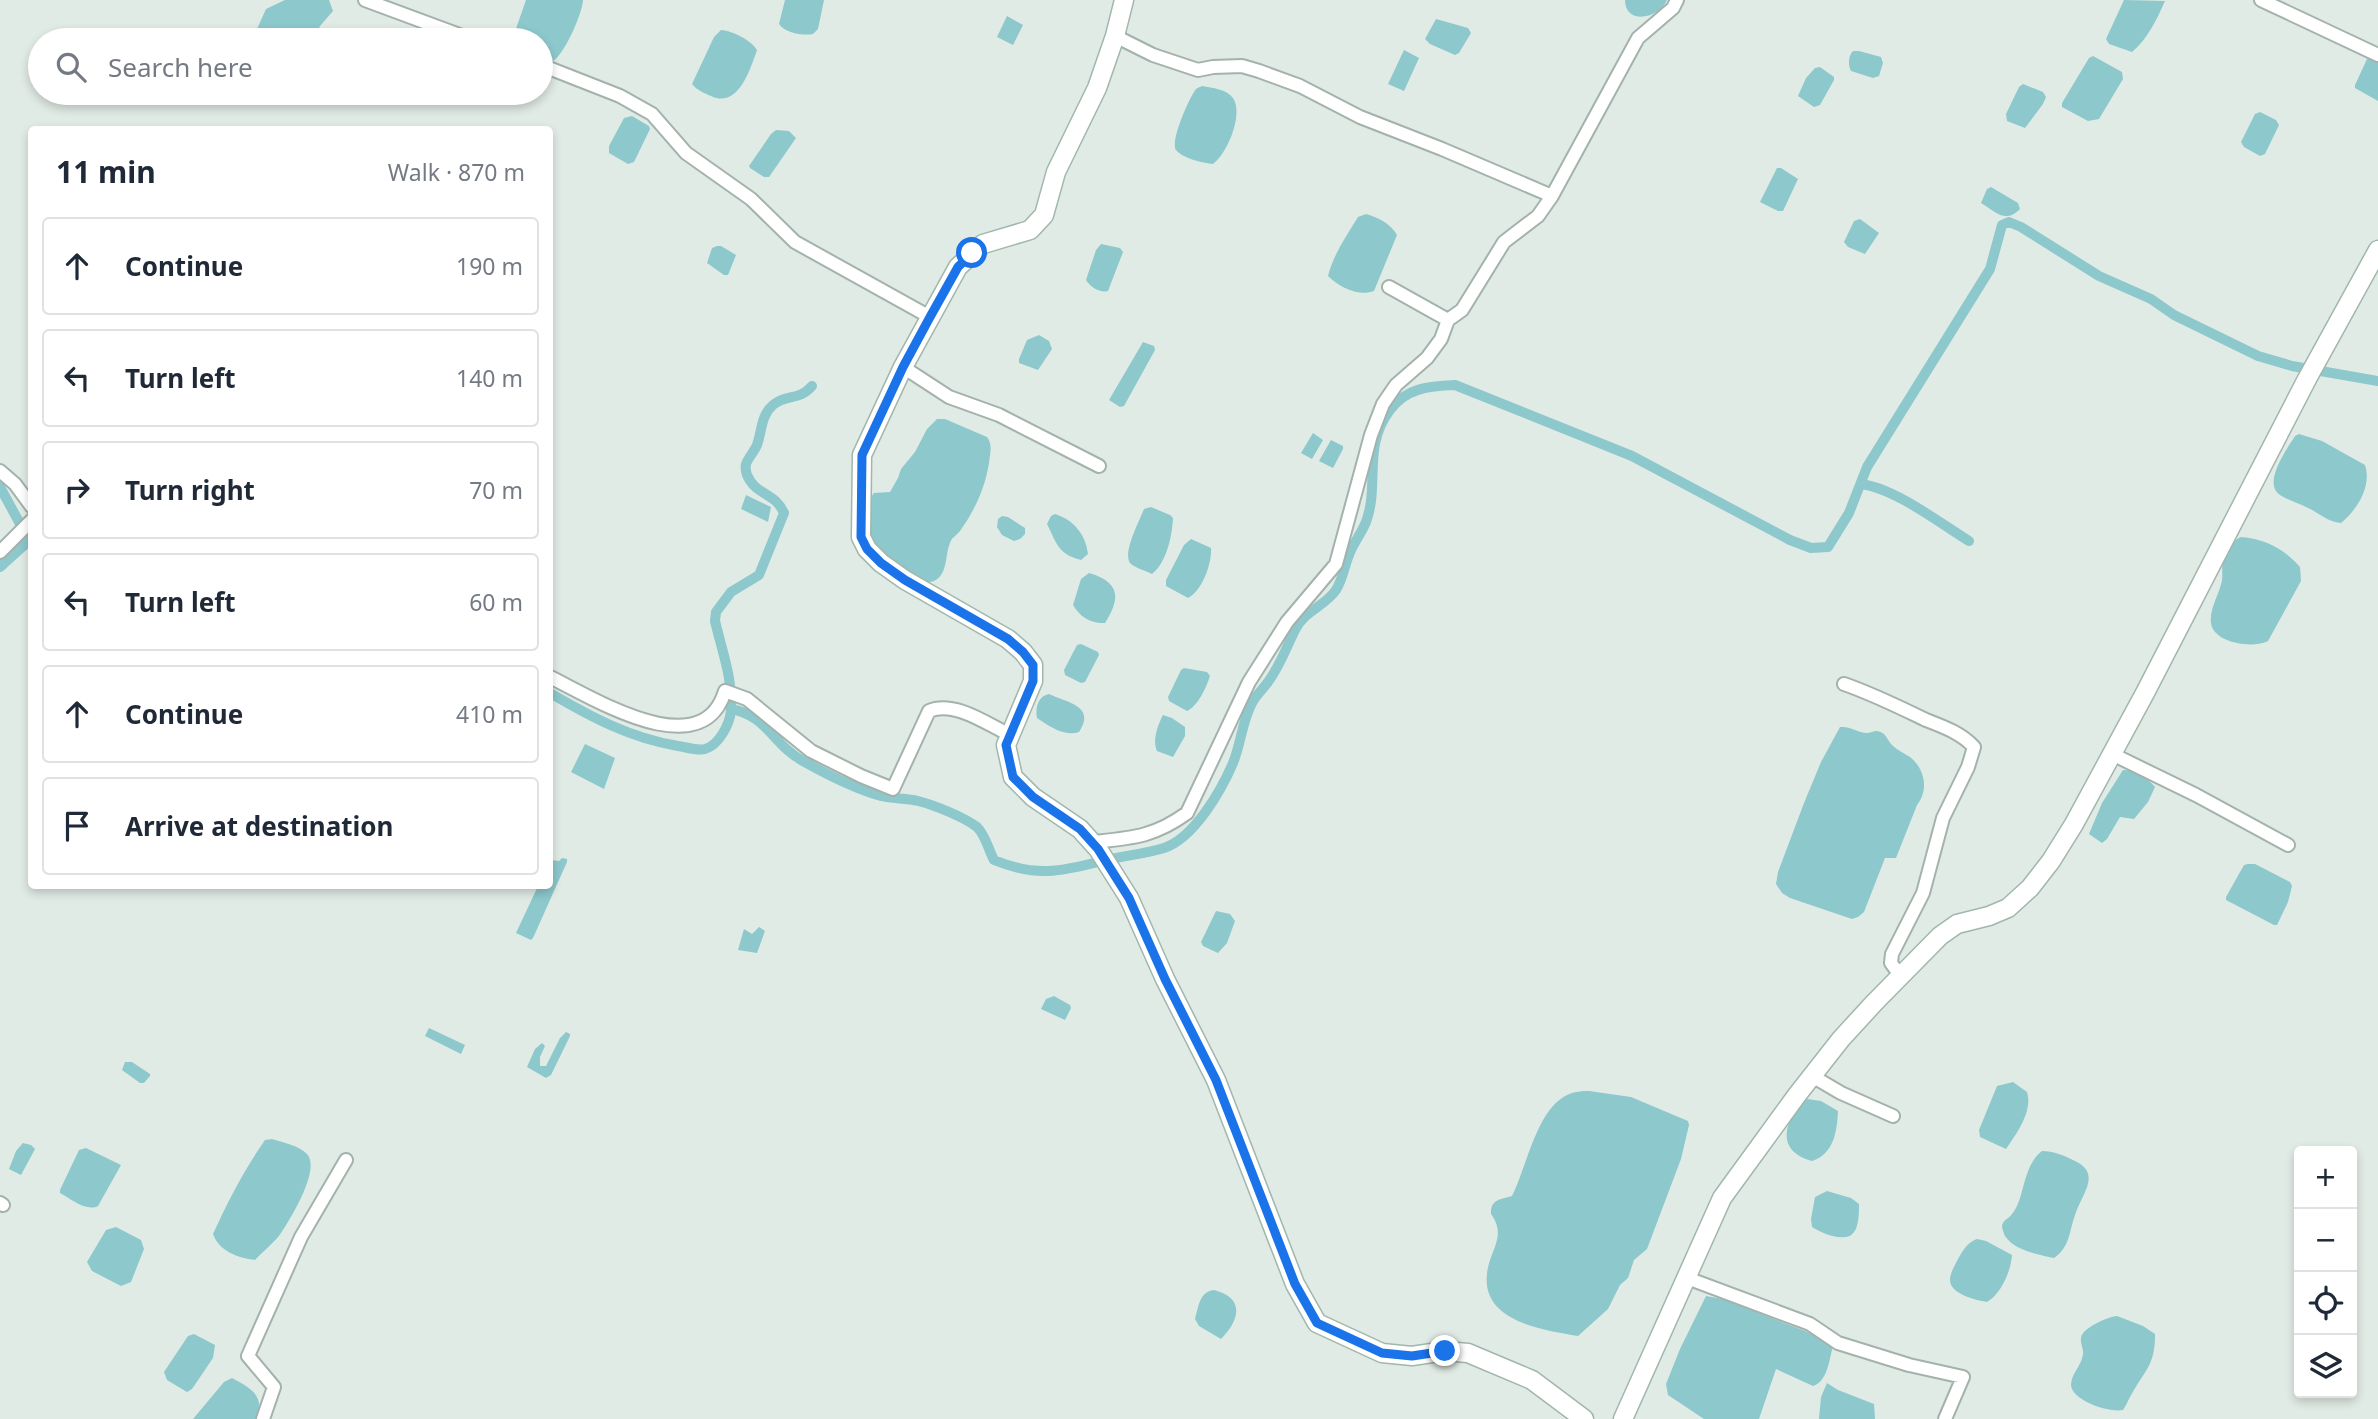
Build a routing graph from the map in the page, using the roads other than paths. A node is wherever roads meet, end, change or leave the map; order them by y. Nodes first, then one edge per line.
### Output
1 (365, 0) edge
2 (1124, 0) edge
3 (1677, 0) edge
4 (2261, 0) edge
5 (441, 28) edge
6 (1115, 36) junction
7 (2378, 55) edge
8 (553, 70) edge
9 (1552, 196) junction
10 (2378, 250) edge
11 (1389, 287) dead end
12 (930, 317) junction
13 (1448, 320) junction
14 (903, 367) junction
15 (1099, 466) dead end
16 (0, 471) edge
17 (28, 502) edge
18 (28, 524) edge
19 (0, 552) edge
20 (553, 678) edge
21 (1844, 684) dead end
22 (1010, 735) junction
23 (2112, 754) junction
24 (1095, 845) junction
25 (2288, 845) dead end
26 (1900, 975) junction
27 (1812, 1076) junction
28 (1893, 1116) dead end
29 (346, 1160) dead end
30 (1687, 1278) junction
31 (263, 1419) edge
32 (1584, 1419) edge
33 (1623, 1419) edge
34 (1945, 1419) edge

1 - 5 street
2 - 6 main road
3 - 9 street
4 - 7 street
6 - 9 street
6 - 12 main road
8 - 12 street
9 - 13 street
10 - 23 main road
11 - 13 street
12 - 14 main road
13 - 24 street
14 - 15 street
14 - 22 main road
16 - 17 street
18 - 19 street
20 - 22 street
21 - 26 street
22 - 24 main road
23 - 25 street
23 - 26 main road
24 - 32 main road
26 - 27 main road
27 - 28 street
27 - 30 main road
29 - 31 street
30 - 33 main road
30 - 34 street

